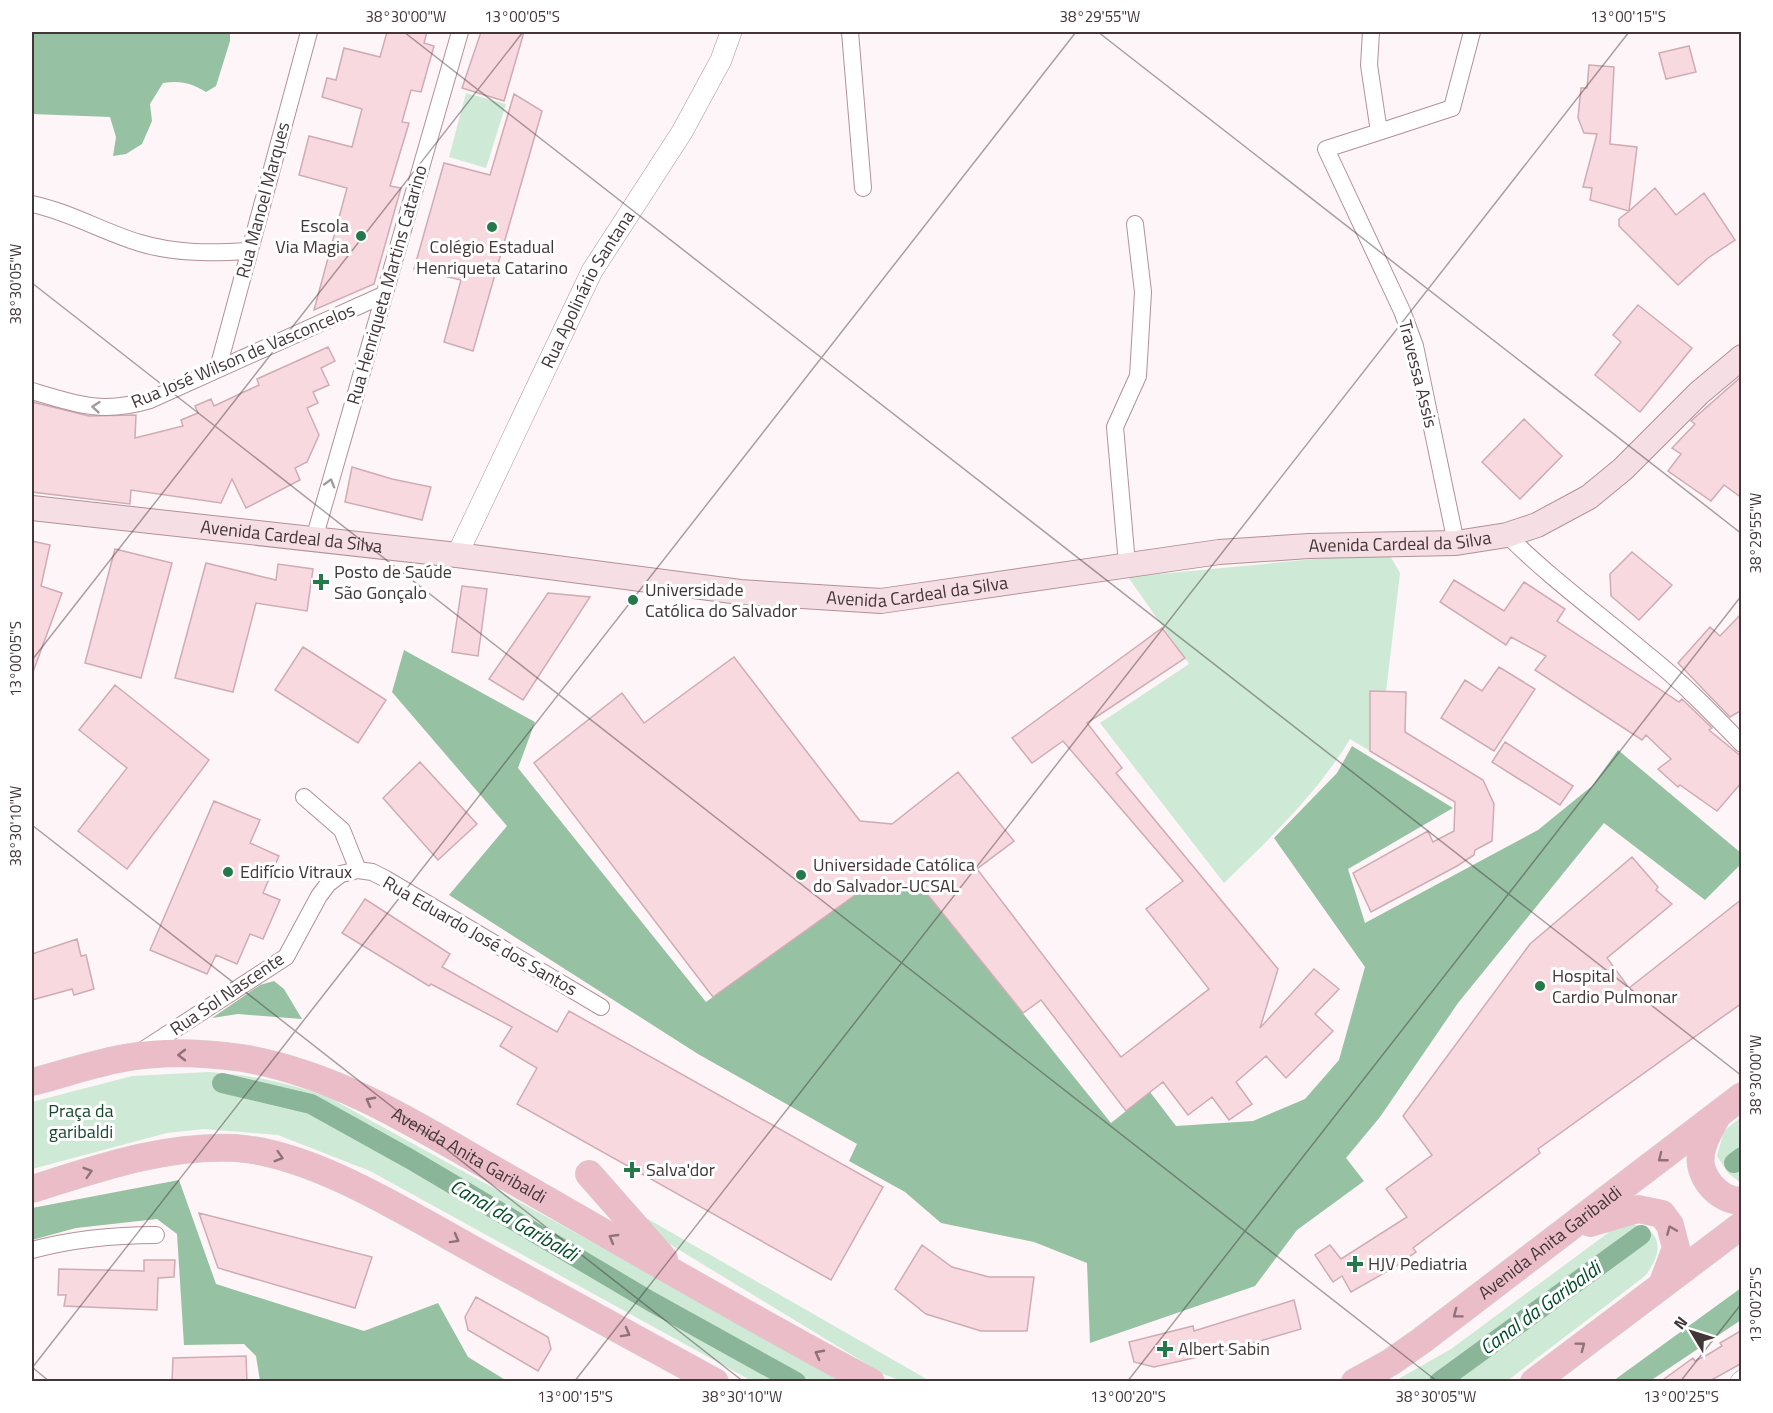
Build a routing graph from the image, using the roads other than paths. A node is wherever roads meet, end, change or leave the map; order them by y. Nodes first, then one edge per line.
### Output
1 (309, 32) edge
2 (460, 32) edge
3 (731, 32) edge
4 (850, 32) edge
5 (1371, 32) edge
6 (1472, 32) edge
7 (1378, 132) junction
8 (863, 188) dead end
9 (32, 204) edge
10 (1135, 224) dead end
11 (249, 250) junction
12 (383, 295) junction
13 (1742, 357) edge
14 (218, 368) junction
15 (32, 392) edge
16 (32, 508) edge
17 (1507, 535) junction
18 (314, 539) junction
19 (1456, 543) junction
20 (457, 555) junction
21 (1126, 564) junction
22 (1742, 744) edge
23 (304, 797) dead end
24 (358, 870) junction
25 (601, 1007) dead end
26 (132, 1057) junction
27 (32, 1082) edge
28 (1742, 1096) edge
29 (1718, 1115) junction
30 (589, 1174) dead end
31 (32, 1189) edge
32 (1742, 1201) edge
33 (1742, 1225) edge
34 (1565, 1233) junction
35 (156, 1235) dead end
36 (32, 1250) edge
37 (679, 1275) junction
38 (1662, 1285) junction
39 (715, 1382) edge
40 (871, 1382) edge
41 (1354, 1382) edge
42 (1534, 1382) edge

1 - 11 street, Rua Manoel Marques
2 - 12 street, Rua Henriqueta Martins Catarino
3 - 20 street, Rua Apolinário Santana
4 - 8 street
5 - 7 street
6 - 7 street
7 - 19 street, Travessa Assis
9 - 11 street
10 - 21 street
11 - 14 street, Rua Manoel Marques
12 - 14 street, Rua José Wilson de Vasconcelos
18 -> 12 street, Rua Henriqueta Martins Catarino
13 - 17 main road, Avenida Cardeal da Silva
14 -> 15 street, Rua José Wilson de Vasconcelos
16 - 18 main road, Avenida Cardeal da Silva
17 - 19 main road, Avenida Cardeal da Silva
17 - 22 street
18 - 20 main road, Avenida Cardeal da Silva
19 - 21 main road, Avenida Cardeal da Silva
20 - 21 main road, Avenida Cardeal da Silva
23 - 24 street
24 - 25 street, Rua Eduardo José dos Santos
24 - 26 street, Rua Sol Nascente
26 - 27 main road, Avenida Anita Garibaldi
37 -> 26 main road, Avenida Anita Garibaldi
28 - 29 main road, Avenida Anita Garibaldi
29 - 32 main road
29 -> 34 main road, Avenida Anita Garibaldi
30 - 37 main road
31 -> 39 main road
33 - 38 main road
38 -> 34 main road
34 -> 41 main road, Avenida Anita Garibaldi
35 - 36 street
40 -> 37 main road, Avenida Anita Garibaldi
42 -> 38 main road

